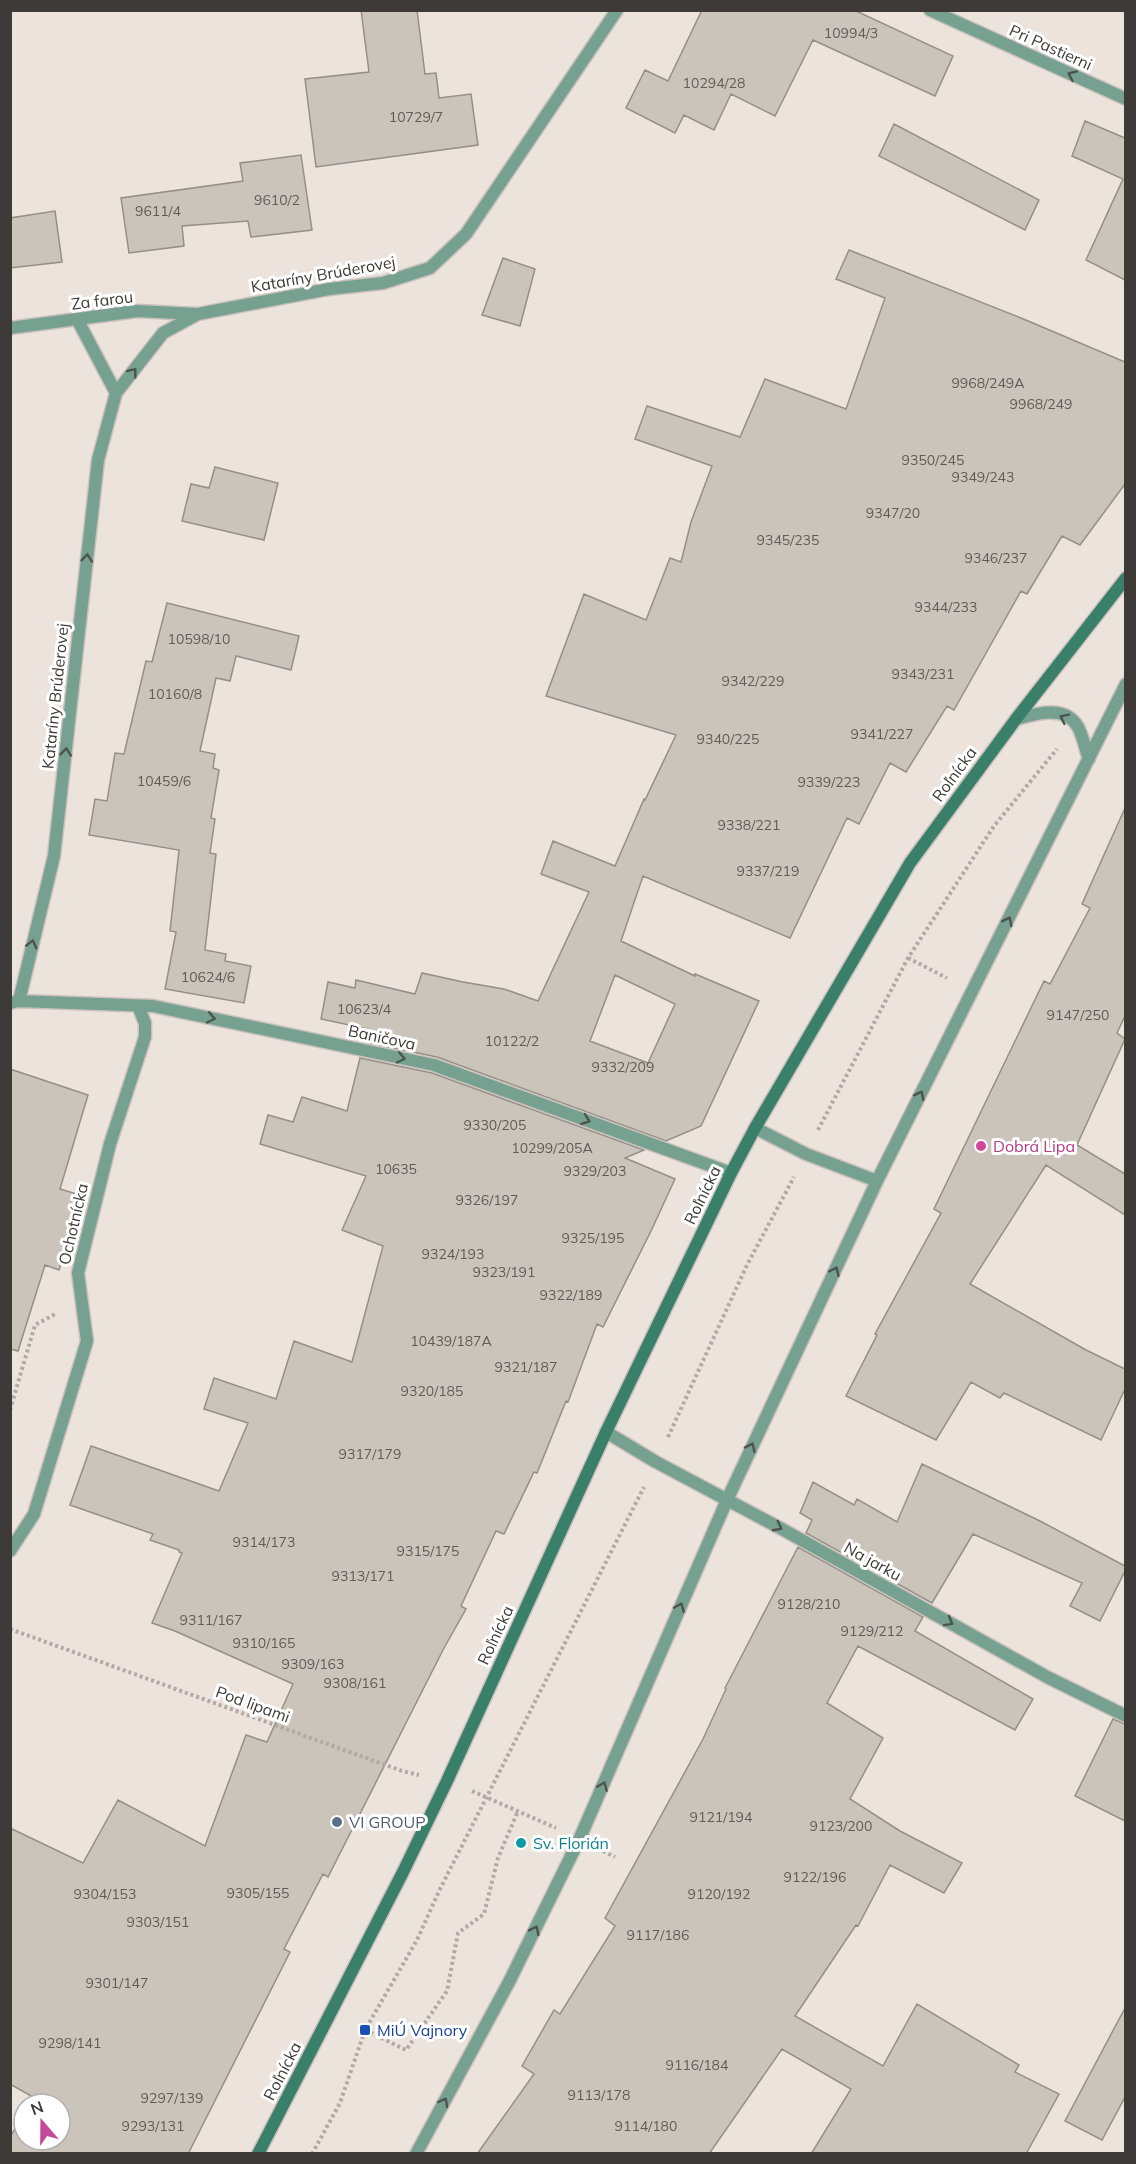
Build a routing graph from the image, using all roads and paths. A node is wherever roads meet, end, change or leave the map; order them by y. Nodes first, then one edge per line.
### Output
1 (617, 10) edge
2 (930, 10) edge
3 (1125, 99) edge
4 (198, 314) junction
5 (77, 319) junction
6 (10, 328) edge
7 (116, 393) junction
8 (1125, 578) edge
9 (1125, 684) edge
10 (1016, 719) junction
11 (1077, 725) junction
12 (1089, 759) junction
13 (908, 958) junction
14 (973, 991) junction
15 (15, 1002) edge
16 (138, 1006) junction
17 (755, 1128) junction
18 (806, 1154) junction
19 (731, 1173) junction
20 (877, 1181) junction
21 (82, 1300) junction
22 (10, 1410) edge
23 (606, 1432) junction
24 (656, 1462) junction
25 (727, 1500) junction
26 (10, 1551) edge
27 (10, 1629) edge
28 (1125, 1716) edge
29 (447, 1780) junction
30 (488, 1797) junction
31 (518, 1811) dead end
32 (365, 2030) junction
33 (258, 2154) edge
34 (312, 2154) edge
35 (416, 2154) edge

1 - 4 street, Kataríny Brúderovej
3 -> 2 street, Pri Pastierni
4 - 5 street, Za farou
7 -> 4 street, Kataríny Brúderovej
5 - 6 street, Za farou
5 - 7 street
15 -> 7 street, Kataríny Brúderovej
8 - 10 street, Roľnícka
9 - 12 street
11 -> 10 street
10 - 17 street, Roľnícka
11 - 12 street
11 - 13 path
14 -> 12 street
13 - 14 path
13 - 18 path
20 -> 14 street
15 - 16 street, Baničova
16 -> 19 street, Baničova
16 - 21 street, Ochotnícka
17 - 18 street
17 - 19 street, Roľnícka
18 - 20 street
18 - 24 path
19 - 23 street, Roľnícka
25 -> 20 street
21 - 22 path
21 - 26 street, Ochotnícka
23 - 24 street, Na jarku
23 - 29 street, Roľnícka
24 - 25 street, Na jarku
24 - 30 path
25 -> 28 street, Na jarku
35 -> 25 street
27 - 29 path, Pod lipami
29 - 30 path, Pod lipami
29 - 33 street, Roľnícka
30 - 32 path
31 - 32 path
32 - 34 path

